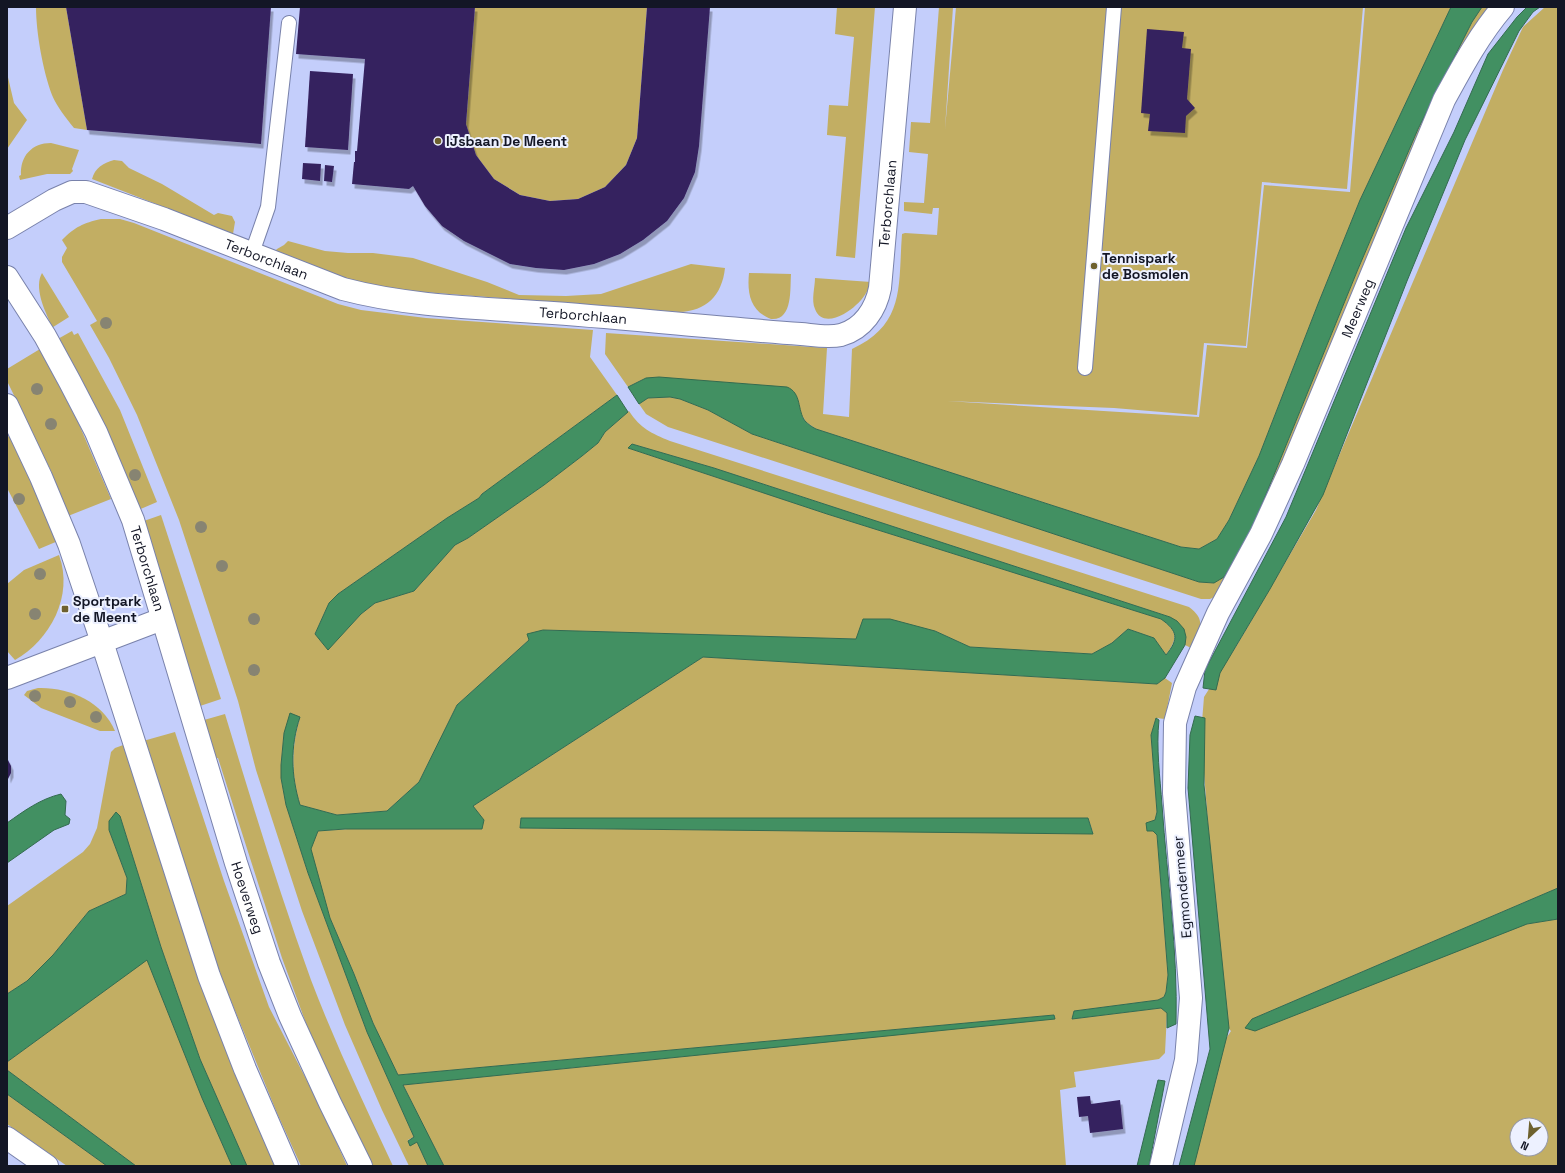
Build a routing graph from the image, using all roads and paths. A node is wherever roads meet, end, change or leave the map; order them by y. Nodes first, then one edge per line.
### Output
1 (905, 7) edge
2 (1114, 7) edge
3 (1503, 7) edge
4 (288, 23) dead end
5 (7, 228) edge
6 (252, 253) junction
7 (7, 277) edge
8 (1085, 368) dead end
9 (7, 405) edge
10 (1218, 613) joint
11 (162, 619) junction
12 (102, 642) junction
13 (7, 678) edge
14 (7, 1138) edge
15 (46, 1166) edge
16 (287, 1166) edge
17 (361, 1166) edge
18 (1162, 1166) edge

1 - 6 street, Terborchlaan
2 - 8 lane
3 - 10 street, Meerweg
4 - 6 lane
5 - 6 street, Terborchlaan
7 - 11 street, Terborchlaan
9 - 12 street
10 - 18 street, Egmondermeer
11 - 12 street, Terborchlaan
11 - 17 street, Hoeverweg
12 - 13 street, Terborchlaan
12 - 16 street
14 - 15 street

